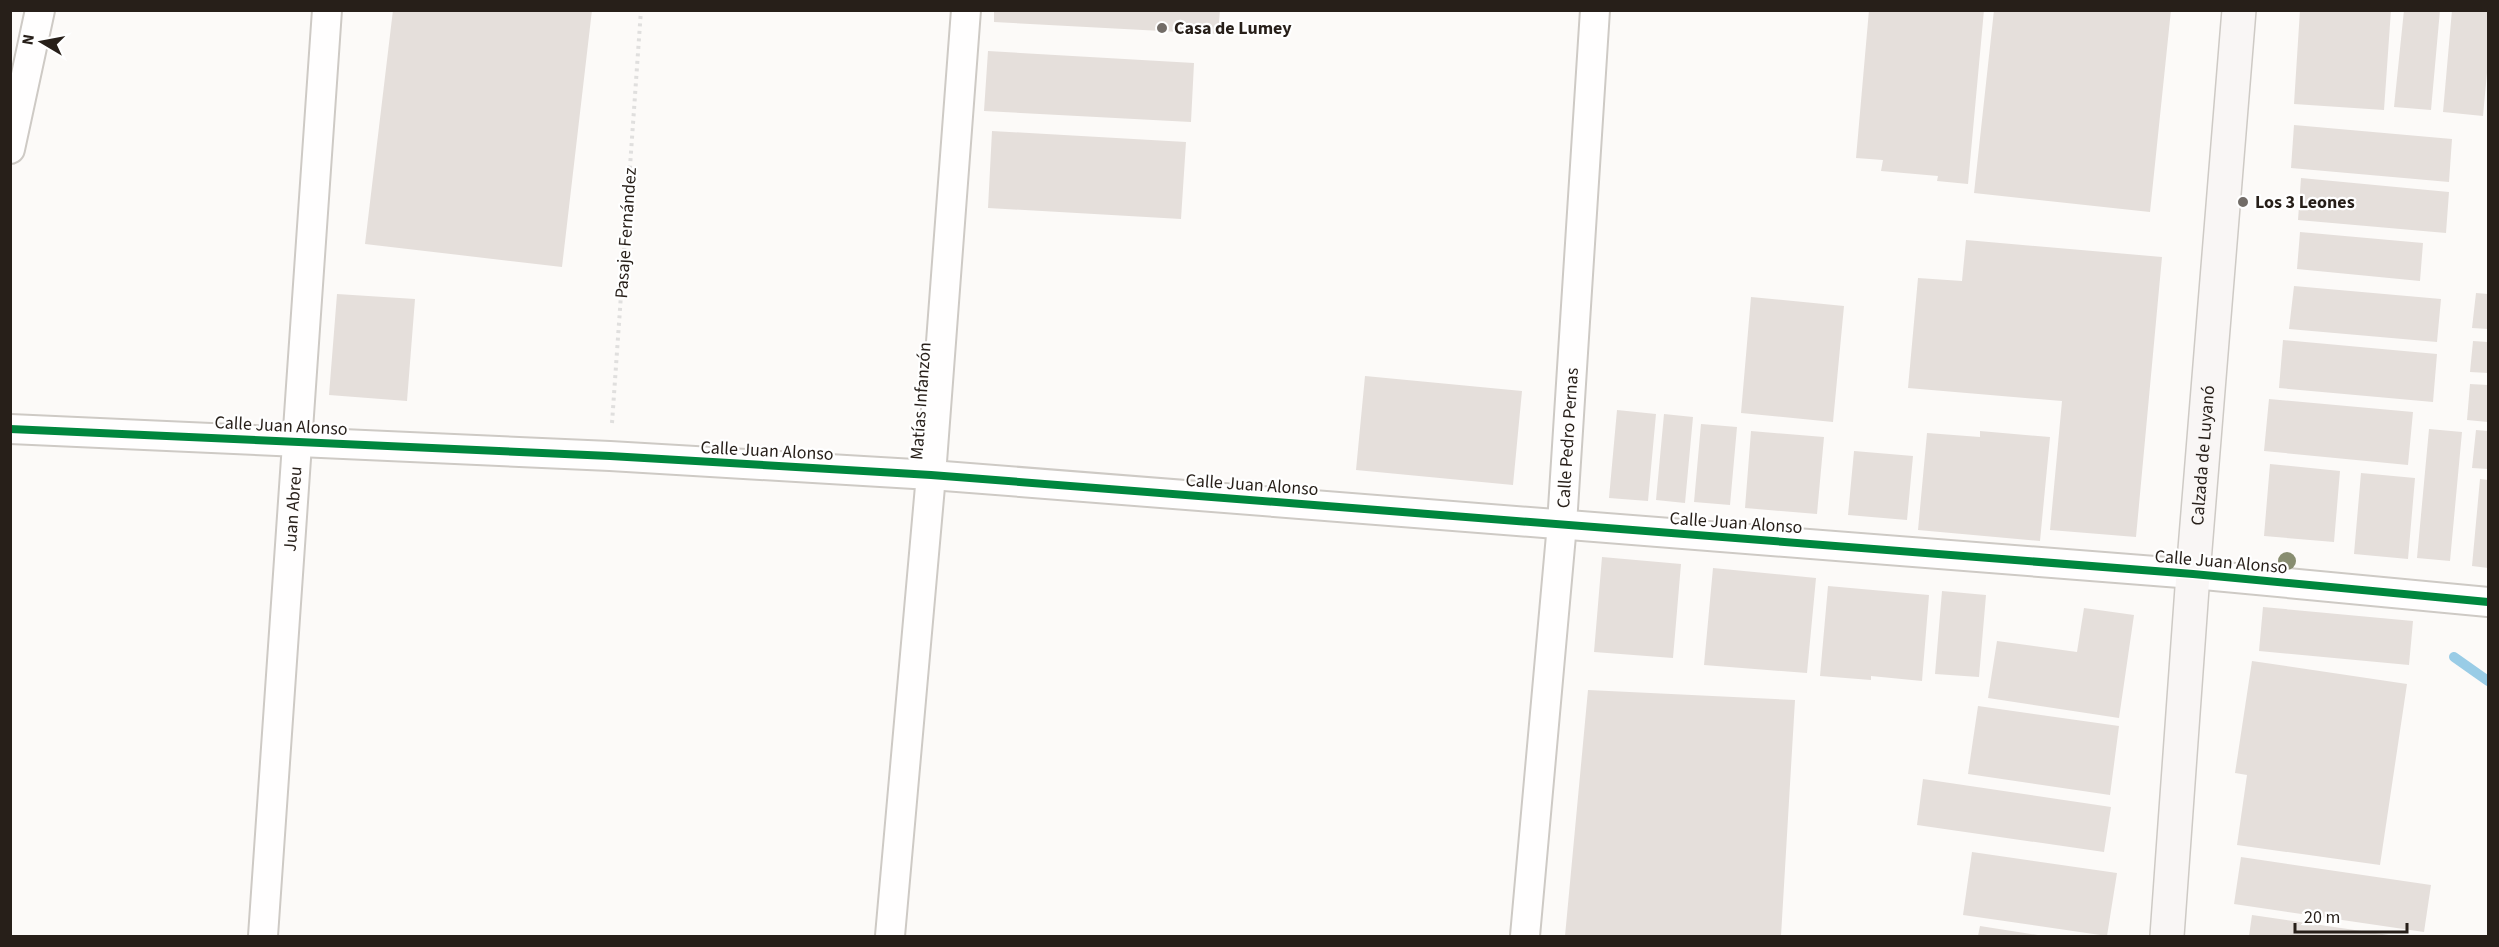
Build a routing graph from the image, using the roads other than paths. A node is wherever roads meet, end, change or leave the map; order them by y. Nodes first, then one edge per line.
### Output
1 (40, 10) edge
2 (327, 10) edge
3 (966, 10) edge
4 (1595, 10) edge
5 (2239, 10) edge
6 (10, 149) edge
7 (10, 429) edge
8 (298, 441) junction
9 (931, 475) junction
10 (1562, 524) junction
11 (2193, 574) junction
12 (2488, 602) edge
13 (263, 936) edge
14 (890, 936) edge
15 (1525, 936) edge
16 (2167, 936) edge

1 - 6 street
2 - 8 street, Juan Abreu
3 - 9 street, Matías Infanzón
4 - 10 street, Calle Pedro Pernas
5 - 11 main road, Calzada de Luyanó
7 - 8 street, Calle Juan Alonso
8 - 9 street, Calle Juan Alonso
8 - 13 street, Juan Abreu
9 - 10 street, Calle Juan Alonso
9 - 14 street, Matías Infanzón
10 - 11 street, Calle Juan Alonso
10 - 15 street, Calle Pedro Pernas
11 - 12 street, Calle Juan Alonso
11 - 16 main road, Calzada de Luyanó

